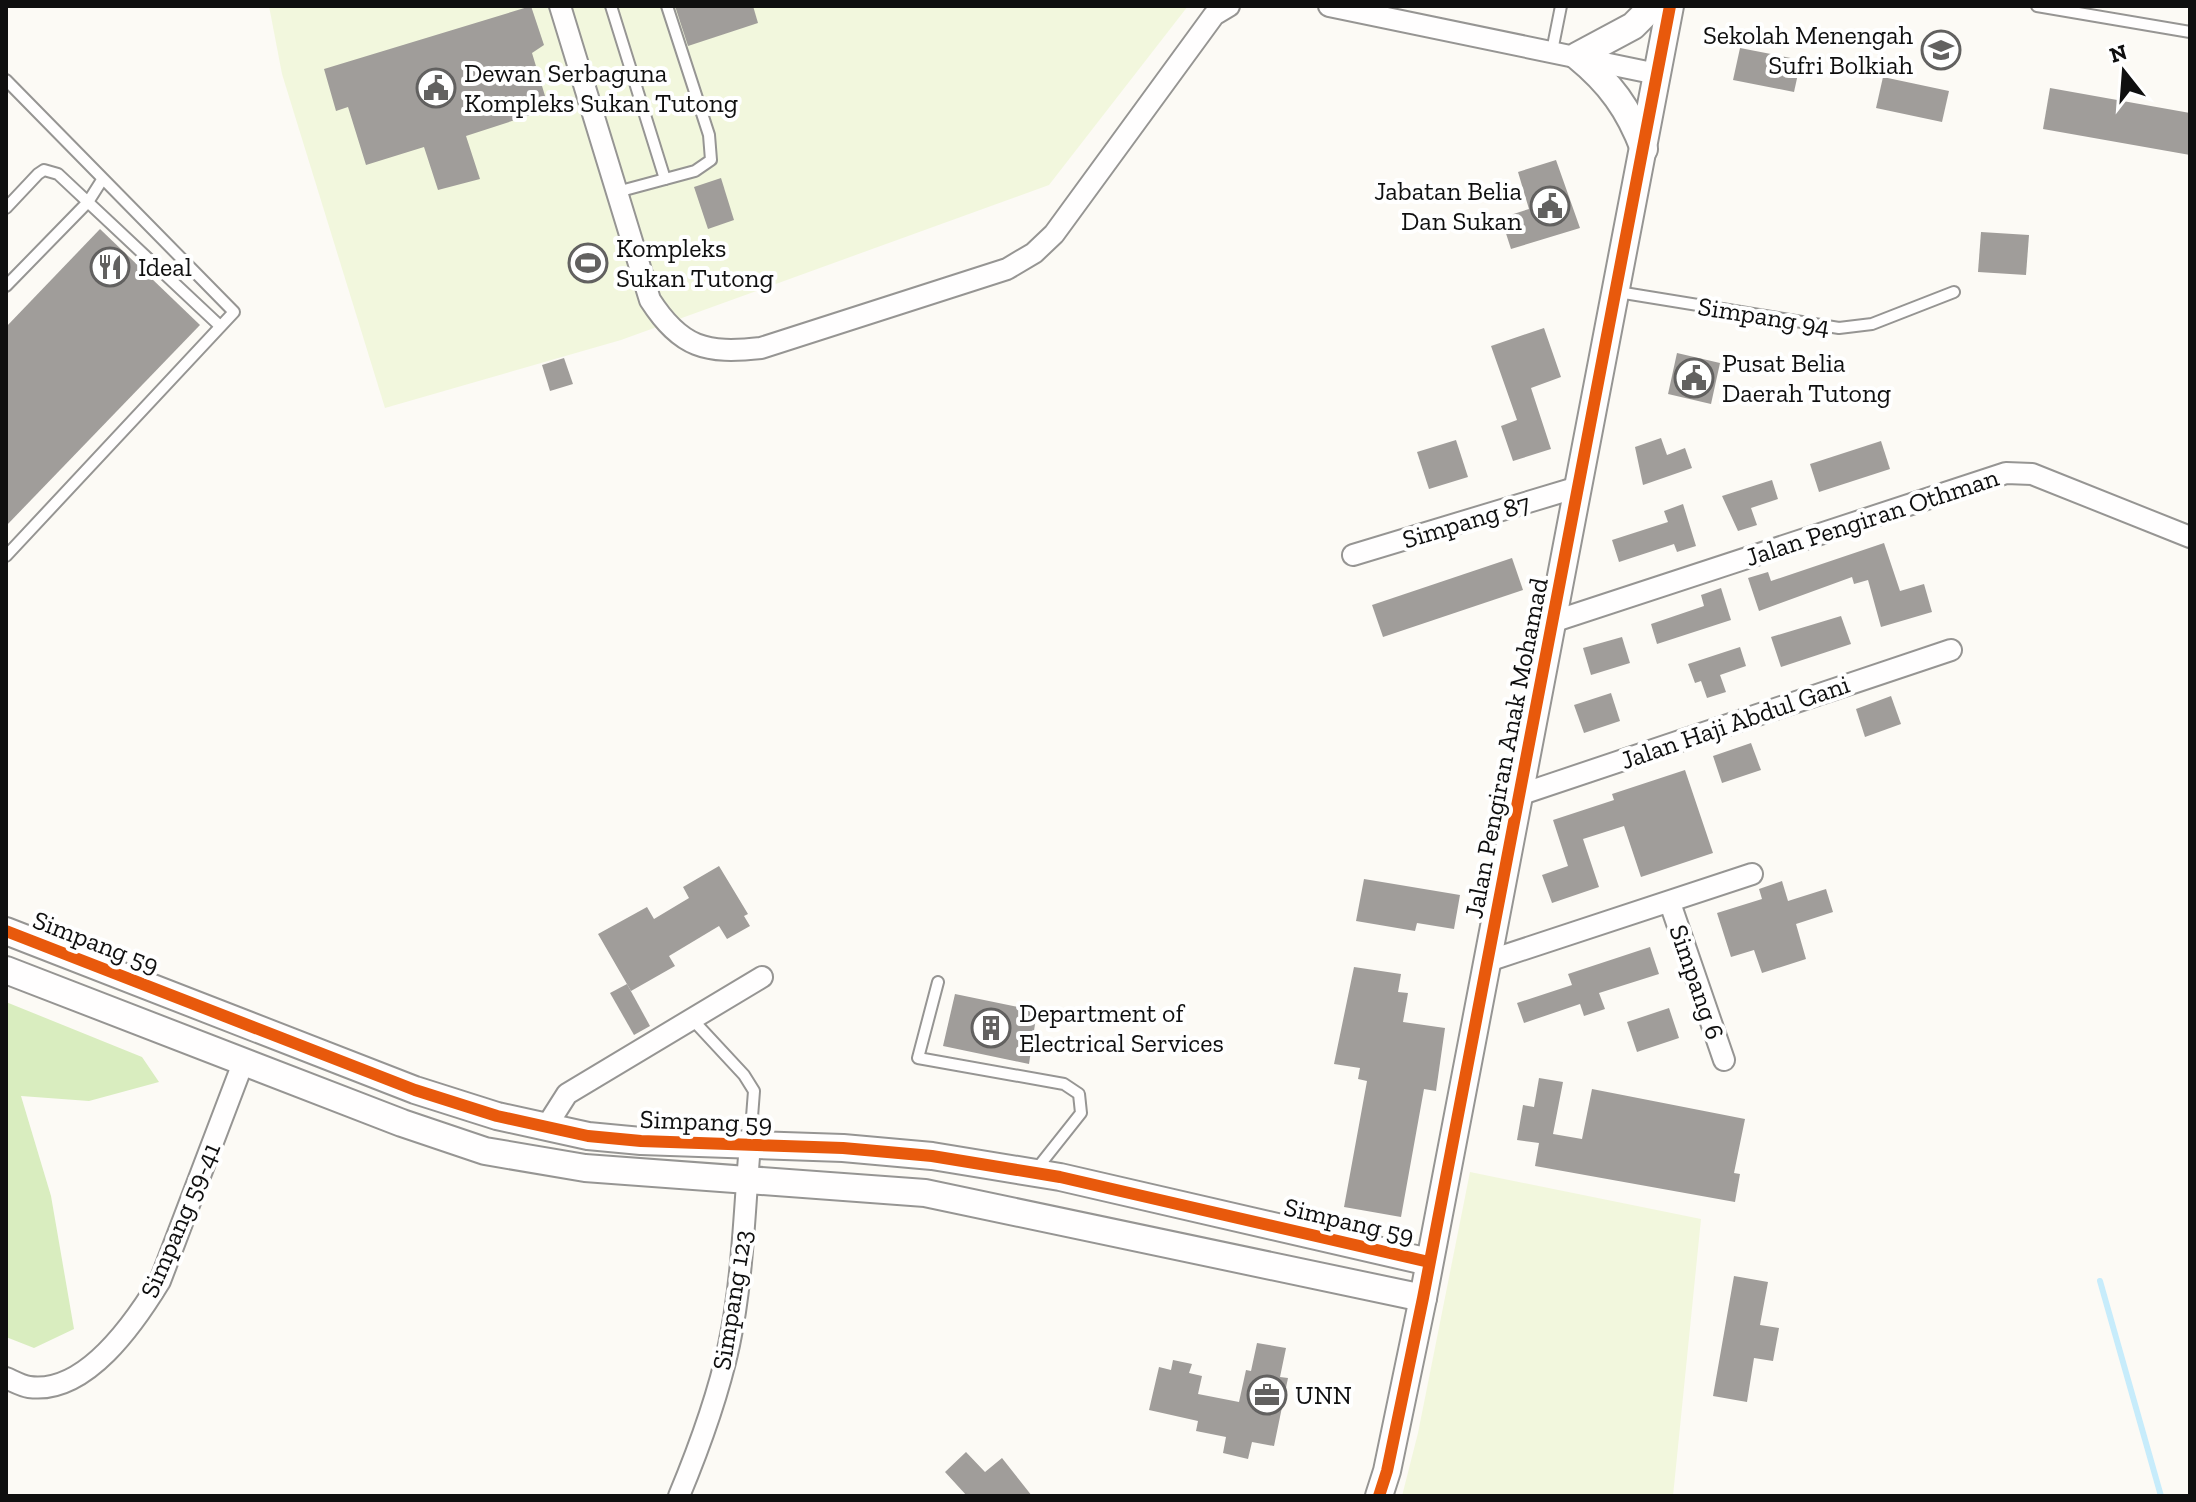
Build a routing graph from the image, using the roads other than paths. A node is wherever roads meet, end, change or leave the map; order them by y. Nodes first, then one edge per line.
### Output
1 (560, 6) edge
2 (611, 6) edge
3 (667, 6) edge
4 (1229, 6) edge
5 (1329, 6) edge
6 (1561, 6) edge
7 (1653, 6) edge
8 (1670, 6) edge
9 (2037, 6) edge
10 (2190, 32) edge
11 (1564, 54) junction
12 (1657, 74) junction
13 (6, 80) edge
14 (1644, 149) junction
15 (665, 179) junction
16 (102, 180) junction
17 (617, 192) junction
18 (88, 202) junction
19 (6, 208) edge
20 (6, 286) edge
21 (1616, 292) junction
22 (1954, 292) dead end
23 (220, 326) junction
24 (1578, 487) junction
25 (2190, 537) edge
26 (1353, 555) dead end
27 (6, 556) edge
28 (1552, 622) junction
29 (1951, 650) dead end
30 (1519, 795) junction
31 (1752, 874) dead end
32 (1670, 903) junction
33 (6, 931) edge
34 (1488, 961) junction
35 (6, 970) edge
36 (762, 977) dead end
37 (938, 982) dead end
38 (692, 1019) junction
39 (1724, 1060) dead end
40 (243, 1063) junction
41 (546, 1127) junction
42 (750, 1145) junction
43 (1033, 1172) junction
44 (747, 1180) junction
45 (1429, 1262) junction
46 (1423, 1298) junction
47 (6, 1378) edge
48 (679, 1496) edge
49 (1379, 1496) edge

1 - 17 street
2 - 15 lane
3 - 15 lane
4 - 17 street
5 - 11 street
6 - 11 lane
7 - 11 street
8 - 12 street, Jalan Pengiran Anak Mohamad
9 - 10 lane
11 - 12 street
11 - 14 street
12 - 14 street, Jalan Pengiran Anak Mohamad
13 - 16 lane
14 - 21 street, Jalan Pengiran Anak Mohamad
15 - 17 lane
16 - 18 lane
16 - 23 lane
18 - 19 lane
18 - 20 lane
18 - 23 lane
21 - 22 lane, Simpang 94
21 - 24 street, Jalan Pengiran Anak Mohamad
23 - 27 lane
24 - 26 street, Simpang 87
24 - 28 street, Jalan Pengiran Anak Mohamad
25 - 28 street, Jalan Pengiran Othman
28 - 30 street, Jalan Pengiran Anak Mohamad
29 - 30 street, Jalan Haji Abdul Gani
30 - 34 street, Jalan Pengiran Anak Mohamad
31 - 32 street
32 - 34 street
32 - 39 street, Simpang 6
33 - 41 street, Simpang 59
34 - 45 street, Jalan Pengiran Anak Mohamad
35 - 40 street, Simpang 59
36 - 38 street
37 - 43 lane
38 - 41 street
38 - 42 lane
40 - 44 street, Simpang 59
40 - 47 street, Simpang 59-41
41 - 42 street, Simpang 59
42 - 43 street, Simpang 59
42 - 44 street, Simpang 123
43 - 45 street, Simpang 59
44 - 46 street, Simpang 59
44 - 48 street, Simpang 123
45 - 46 street, Jalan Pengiran Anak Mohamad
46 - 49 street, Jalan Pengiran Anak Mohamad

